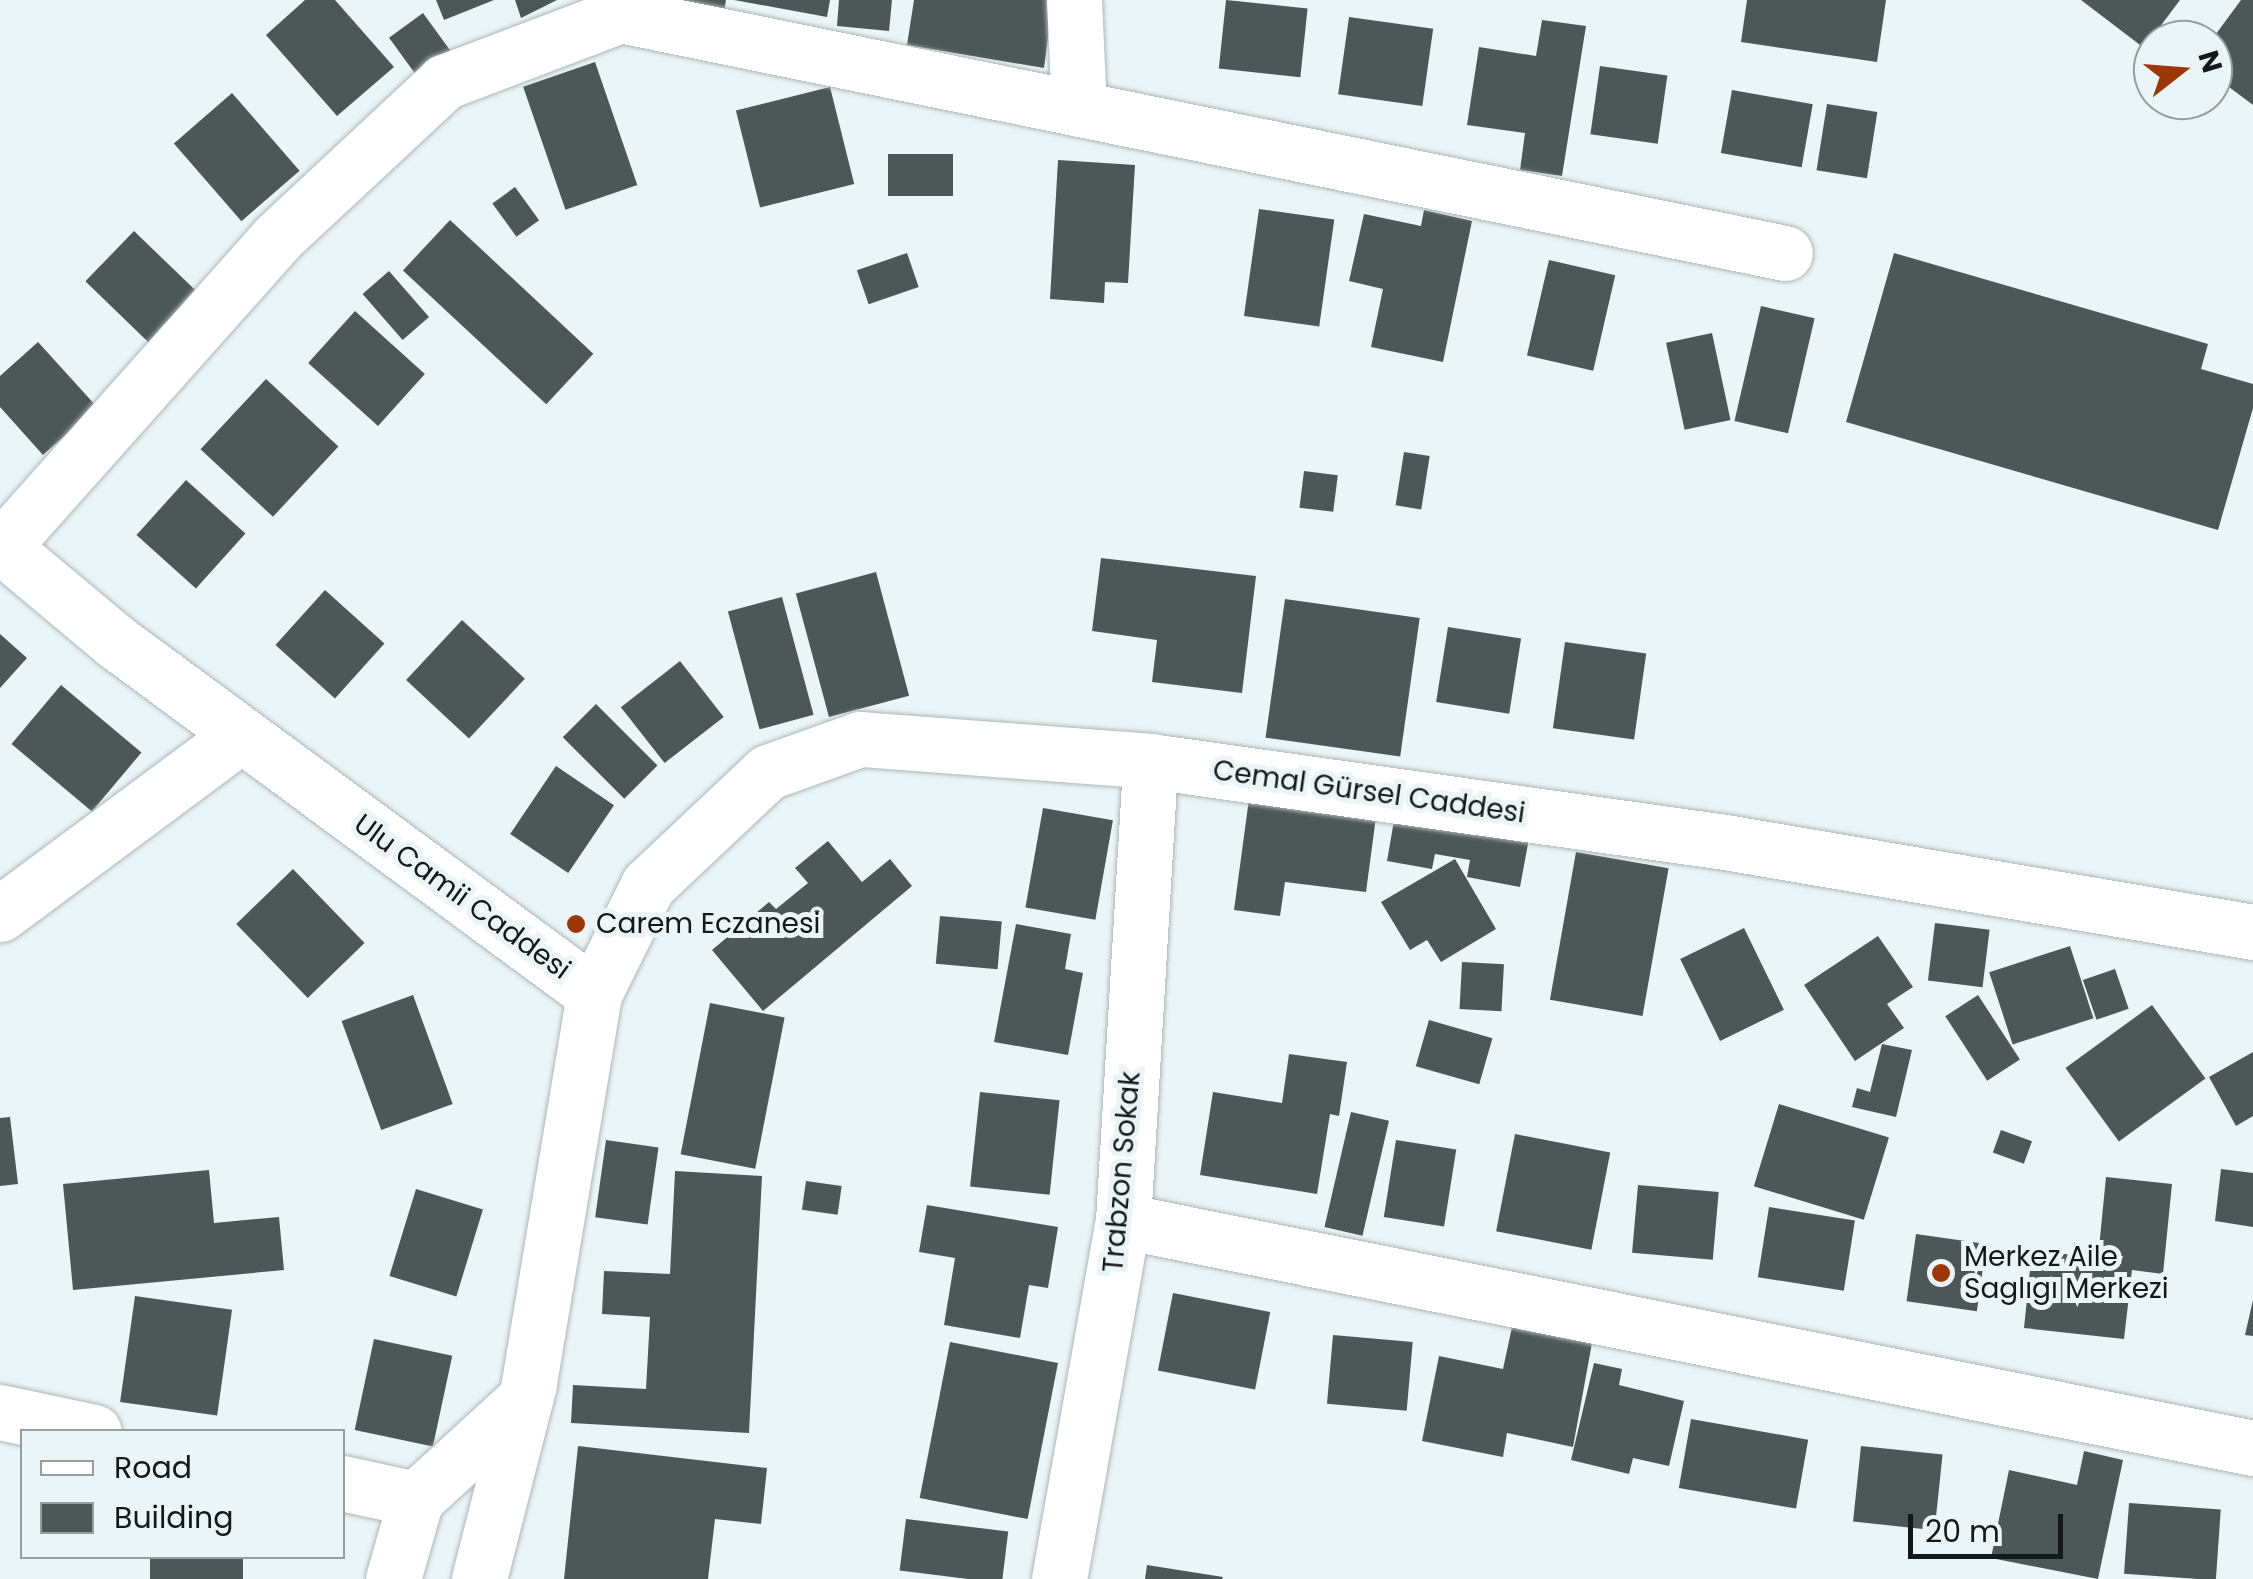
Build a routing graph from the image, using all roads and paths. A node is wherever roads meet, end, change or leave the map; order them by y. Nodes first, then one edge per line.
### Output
1 (1074, 0) edge
2 (587, 14) edge
3 (1079, 109) junction
4 (1785, 253) dead end
5 (1, 546) edge
6 (241, 735) junction
7 (1150, 762) junction
8 (0, 914) edge
9 (2253, 932) edge
10 (594, 994) junction
11 (1123, 1221) junction
12 (525, 1399) junction
13 (0, 1412) edge
14 (80, 1429) edge
15 (2253, 1448) edge
16 (345, 1485) edge
17 (416, 1499) junction
18 (393, 1579) edge
19 (479, 1579) edge
20 (1059, 1579) edge

1 - 3 street
2 - 3 street
2 - 5 street
3 - 4 street
5 - 6 street, Ulu Camii Caddesi
6 - 8 street
6 - 10 street, Ulu Camii Caddesi
7 - 9 street, Cemal Gürsel Caddesi
7 - 10 street, Cemal Gürsel Caddesi
7 - 11 street, Trabzon Sokak
10 - 12 street, Ulu Camii Caddesi
11 - 15 street
11 - 20 street, Trabzon Sokak
12 - 17 street
12 - 19 street, Ulu Camii Caddesi
13 - 14 street
16 - 17 street
17 - 18 street

